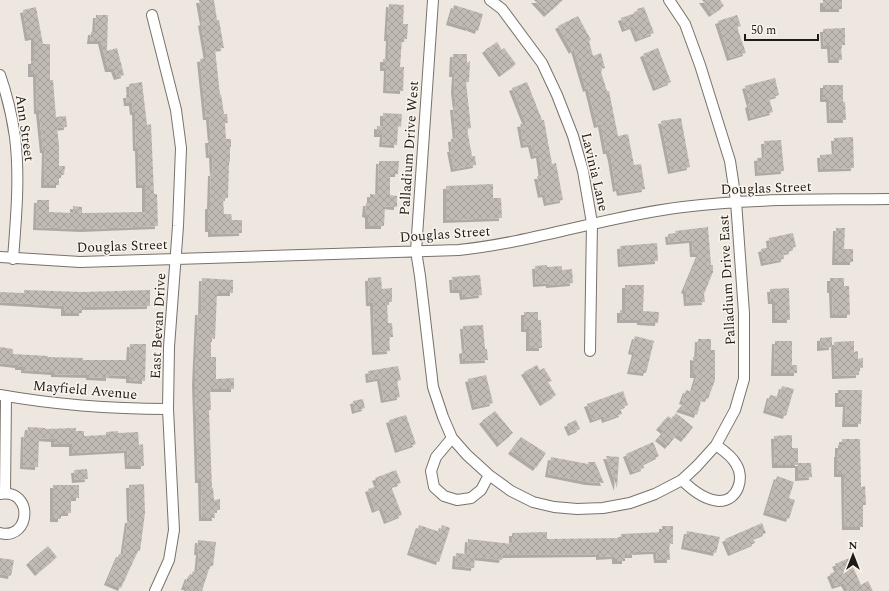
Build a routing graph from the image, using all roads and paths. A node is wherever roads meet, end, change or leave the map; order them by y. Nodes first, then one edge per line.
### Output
1 (433, 0) edge
2 (490, 0) edge
3 (669, 0) edge
4 (152, 15) dead end
5 (0, 75) edge
6 (889, 199) edge
7 (736, 201) junction
8 (592, 223) junction
9 (416, 252) junction
10 (0, 257) edge
11 (13, 259) junction
12 (176, 259) junction
13 (590, 351) dead end
14 (3, 395) edge
15 (168, 409) junction
16 (452, 438) junction
17 (716, 445) junction
18 (489, 475) junction
19 (682, 480) junction
20 (2, 494) edge
21 (577, 509) joint
22 (0, 533) edge
23 (155, 591) edge

1 - 9 street, Palladium Drive West
2 - 8 street, Lavinia Lane
3 - 7 street, Palladium Drive East
4 - 12 street, East Bevan Drive
5 - 11 street, Ann Street
6 - 7 street, Douglas Street
7 - 8 street, Douglas Street
7 - 17 street, Palladium Drive East
8 - 9 street, Douglas Street
8 - 13 street, Lavinia Lane
9 - 12 street, Douglas Street
9 - 16 street, Palladium Drive West
10 - 11 street, Douglas Street
11 - 12 street, Douglas Street
12 - 15 street, East Bevan Drive
14 - 15 street, Mayfield Avenue
14 - 20 street
15 - 23 street, East Bevan Drive
16 - 18 street, Palladium Drive West
16 - 18 street
17 - 19 street, Palladium Drive East
17 - 19 street
18 - 21 street, Palladium Drive West
19 - 21 street, Palladium Drive East
20 - 22 street

